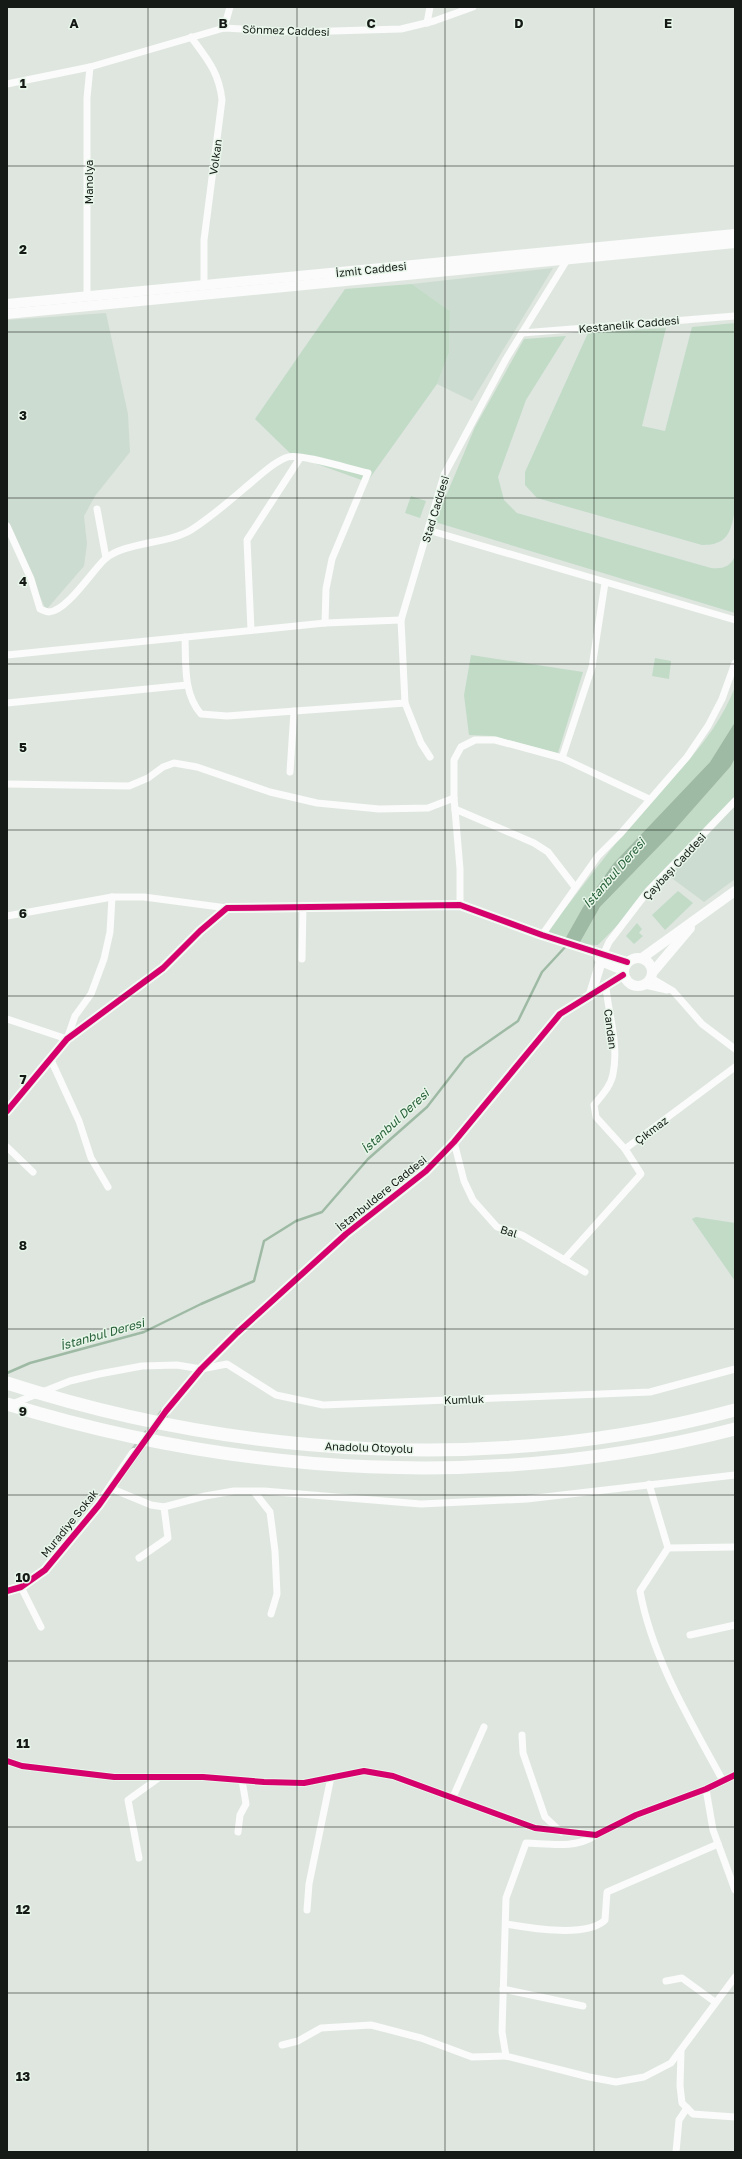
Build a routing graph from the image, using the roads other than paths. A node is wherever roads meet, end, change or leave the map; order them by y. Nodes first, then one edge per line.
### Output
1 (230, 7) edge
2 (430, 7) edge
3 (473, 7) edge
4 (427, 23) junction
5 (224, 28) junction
6 (192, 37) junction
7 (90, 67) junction
8 (7, 84) edge
9 (735, 234) edge
10 (735, 243) edge
11 (567, 260) junction
12 (204, 285) junction
13 (86, 296) junction
14 (7, 304) edge
15 (7, 314) edge
16 (735, 316) edge
17 (522, 333) junction
18 (300, 458) junction
19 (97, 509) dead end
20 (7, 526) edge
21 (428, 530) junction
22 (106, 558) junction
23 (605, 583) junction
24 (401, 620) junction
25 (735, 620) edge
26 (324, 623) junction
27 (251, 630) junction
28 (185, 638) junction
29 (7, 655) edge
30 (735, 663) edge
31 (187, 685) junction
32 (7, 703) edge
33 (405, 703) junction
34 (294, 711) junction
35 (430, 757) dead end
36 (562, 758) junction
37 (290, 772) dead end
38 (7, 784) edge
39 (454, 798) junction
40 (649, 799) junction
41 (735, 801) edge
42 (455, 809) junction
43 (575, 887) junction
44 (735, 891) edge
45 (112, 897) junction
46 (460, 905) junction
47 (303, 906) junction
48 (227, 908) junction
49 (7, 916) edge
50 (700, 916) junction
51 (542, 935) junction
52 (600, 955) junction
53 (302, 958) dead end
54 (642, 958) junction
55 (625, 969) junction
56 (650, 978) junction
57 (632, 986) junction
58 (606, 988) junction
59 (591, 994) junction
60 (7, 1019) edge
61 (68, 1039) junction
62 (735, 1049) edge
63 (51, 1060) junction
64 (735, 1067) edge
65 (7, 1111) edge
66 (454, 1142) junction
67 (7, 1147) edge
68 (625, 1149) junction
69 (33, 1172) dead end
70 (108, 1187) dead end
71 (564, 1260) junction
72 (586, 1272) dead end
73 (735, 1368) edge
74 (201, 1369) junction
75 (7, 1383) edge
76 (7, 1404) edge
77 (735, 1410) edge
78 (166, 1411) tunnel mouth
79 (735, 1429) edge
80 (134, 1453) tunnel mouth
81 (735, 1475) edge
82 (649, 1484) junction
83 (110, 1488) junction
84 (255, 1493) junction
85 (164, 1507) junction
86 (735, 1547) edge
87 (668, 1548) junction
88 (139, 1558) dead end
89 (21, 1587) junction
90 (7, 1591) edge
91 (270, 1614) dead end
92 (735, 1625) edge
93 (41, 1627) dead end
94 (690, 1635) dead end
95 (484, 1727) dead end
96 (522, 1735) dead end
97 (7, 1761) edge
98 (735, 1775) edge
99 (160, 1777) junction
100 (331, 1778) junction
101 (242, 1780) junction
102 (723, 1781) junction
103 (706, 1789) junction
104 (454, 1797) junction
105 (238, 1832) dead end
106 (562, 1833) junction
107 (596, 1835) junction
108 (718, 1844) junction
109 (139, 1858) dead end
110 (735, 1890) edge
111 (307, 1910) dead end
112 (506, 1924) junction
113 (735, 1978) edge
114 (666, 1981) dead end
115 (503, 1989) junction
116 (715, 2002) junction
117 (583, 2006) dead end
118 (282, 2045) dead end
119 (681, 2051) junction
120 (506, 2056) junction
121 (687, 2108) junction
122 (735, 2117) edge
123 (676, 2152) edge

1 - 5 street
2 - 4 street
3 - 4 street, Sönmez Caddesi
4 - 5 street, Sönmez Caddesi
5 - 6 street, Sönmez Caddesi
6 - 7 street, Sönmez Caddesi
6 - 12 street, Volkan
7 - 8 street, Sönmez Caddesi
7 - 13 street, Manolya
9 - 12 street, İzmit Caddesi
10 - 11 street, İzmit Caddesi
11 - 15 street, İzmit Caddesi
11 - 17 street, Stad Caddesi
12 - 13 street, İzmit Caddesi
13 - 14 street, İzmit Caddesi
16 - 17 street, Kestanelik Caddesi
17 - 21 street, Stad Caddesi
18 - 22 street
18 - 26 street
18 - 27 street
19 - 22 street
20 - 22 street
21 - 23 street
21 - 24 street, Stad Caddesi
23 - 25 street
23 - 36 street
24 - 26 street
24 - 33 street, Stad Caddesi
26 - 27 street
27 - 28 street
28 - 29 street
28 - 31 street
30 - 40 street
31 - 32 street
31 - 34 street
33 - 34 street
33 - 35 street, Stad Caddesi
34 - 37 street
36 - 39 street
36 - 40 street
38 - 39 street
39 - 42 street
40 - 43 street
41 - 52 street, Çaybaşı Caddesi
42 - 43 street
42 - 46 street
43 - 51 street
44 - 50 street
45 - 48 street
45 - 49 street
45 - 61 street
46 - 47 street
46 - 51 street
47 - 48 street
47 - 53 street
48 - 61 street
50 - 54 street
50 - 56 street
51 - 52 street
52 - 55 street
52 - 59 street
54 - 55 street
54 - 56 street
55 - 57 street
55 - 59 street, İstanbuldere Caddesi
56 - 57 street
56 - 62 street
57 - 58 street, İstanbuldere Caddesi
58 - 59 street, İstanbuldere Caddesi
58 - 68 street, Candan
59 - 66 street, İstanbuldere Caddesi
60 - 61 street
61 - 63 street
63 - 65 street
63 - 70 street
64 - 68 street, Çıkmaz
66 - 71 street, Bal
66 - 74 street, İstanbuldere Caddesi
67 - 69 street
68 - 71 street, Çıkmaz
71 - 72 street, Bal
73 - 74 street, Kumluk
74 - 76 street
74 - 78 street, İstanbuldere Caddesi
75 - 77 highway, Anadolu Otoyolu
76 - 79 highway, Anadolu Otoyolu
80 - 83 street, Muradiye Sokak
81 - 82 street
82 - 84 street
82 - 87 street
83 - 85 street
83 - 89 street, Muradiye Sokak
84 - 85 street
84 - 91 street
85 - 88 street
86 - 87 street
87 - 102 street
89 - 90 street, Muradiye Sokak
89 - 93 street
92 - 94 street
95 - 104 street
96 - 106 street
97 - 99 street
98 - 102 street
99 - 101 street
99 - 109 street
100 - 101 street
100 - 104 street
100 - 111 street
101 - 105 street
102 - 103 street
103 - 107 street
103 - 108 street
104 - 106 street
106 - 107 street
107 - 112 street
108 - 110 street
108 - 112 street
112 - 115 street
113 - 116 street
114 - 116 street
115 - 117 street
115 - 120 street
116 - 119 street
118 - 120 street
119 - 120 street
119 - 121 street
121 - 122 street
121 - 123 street

